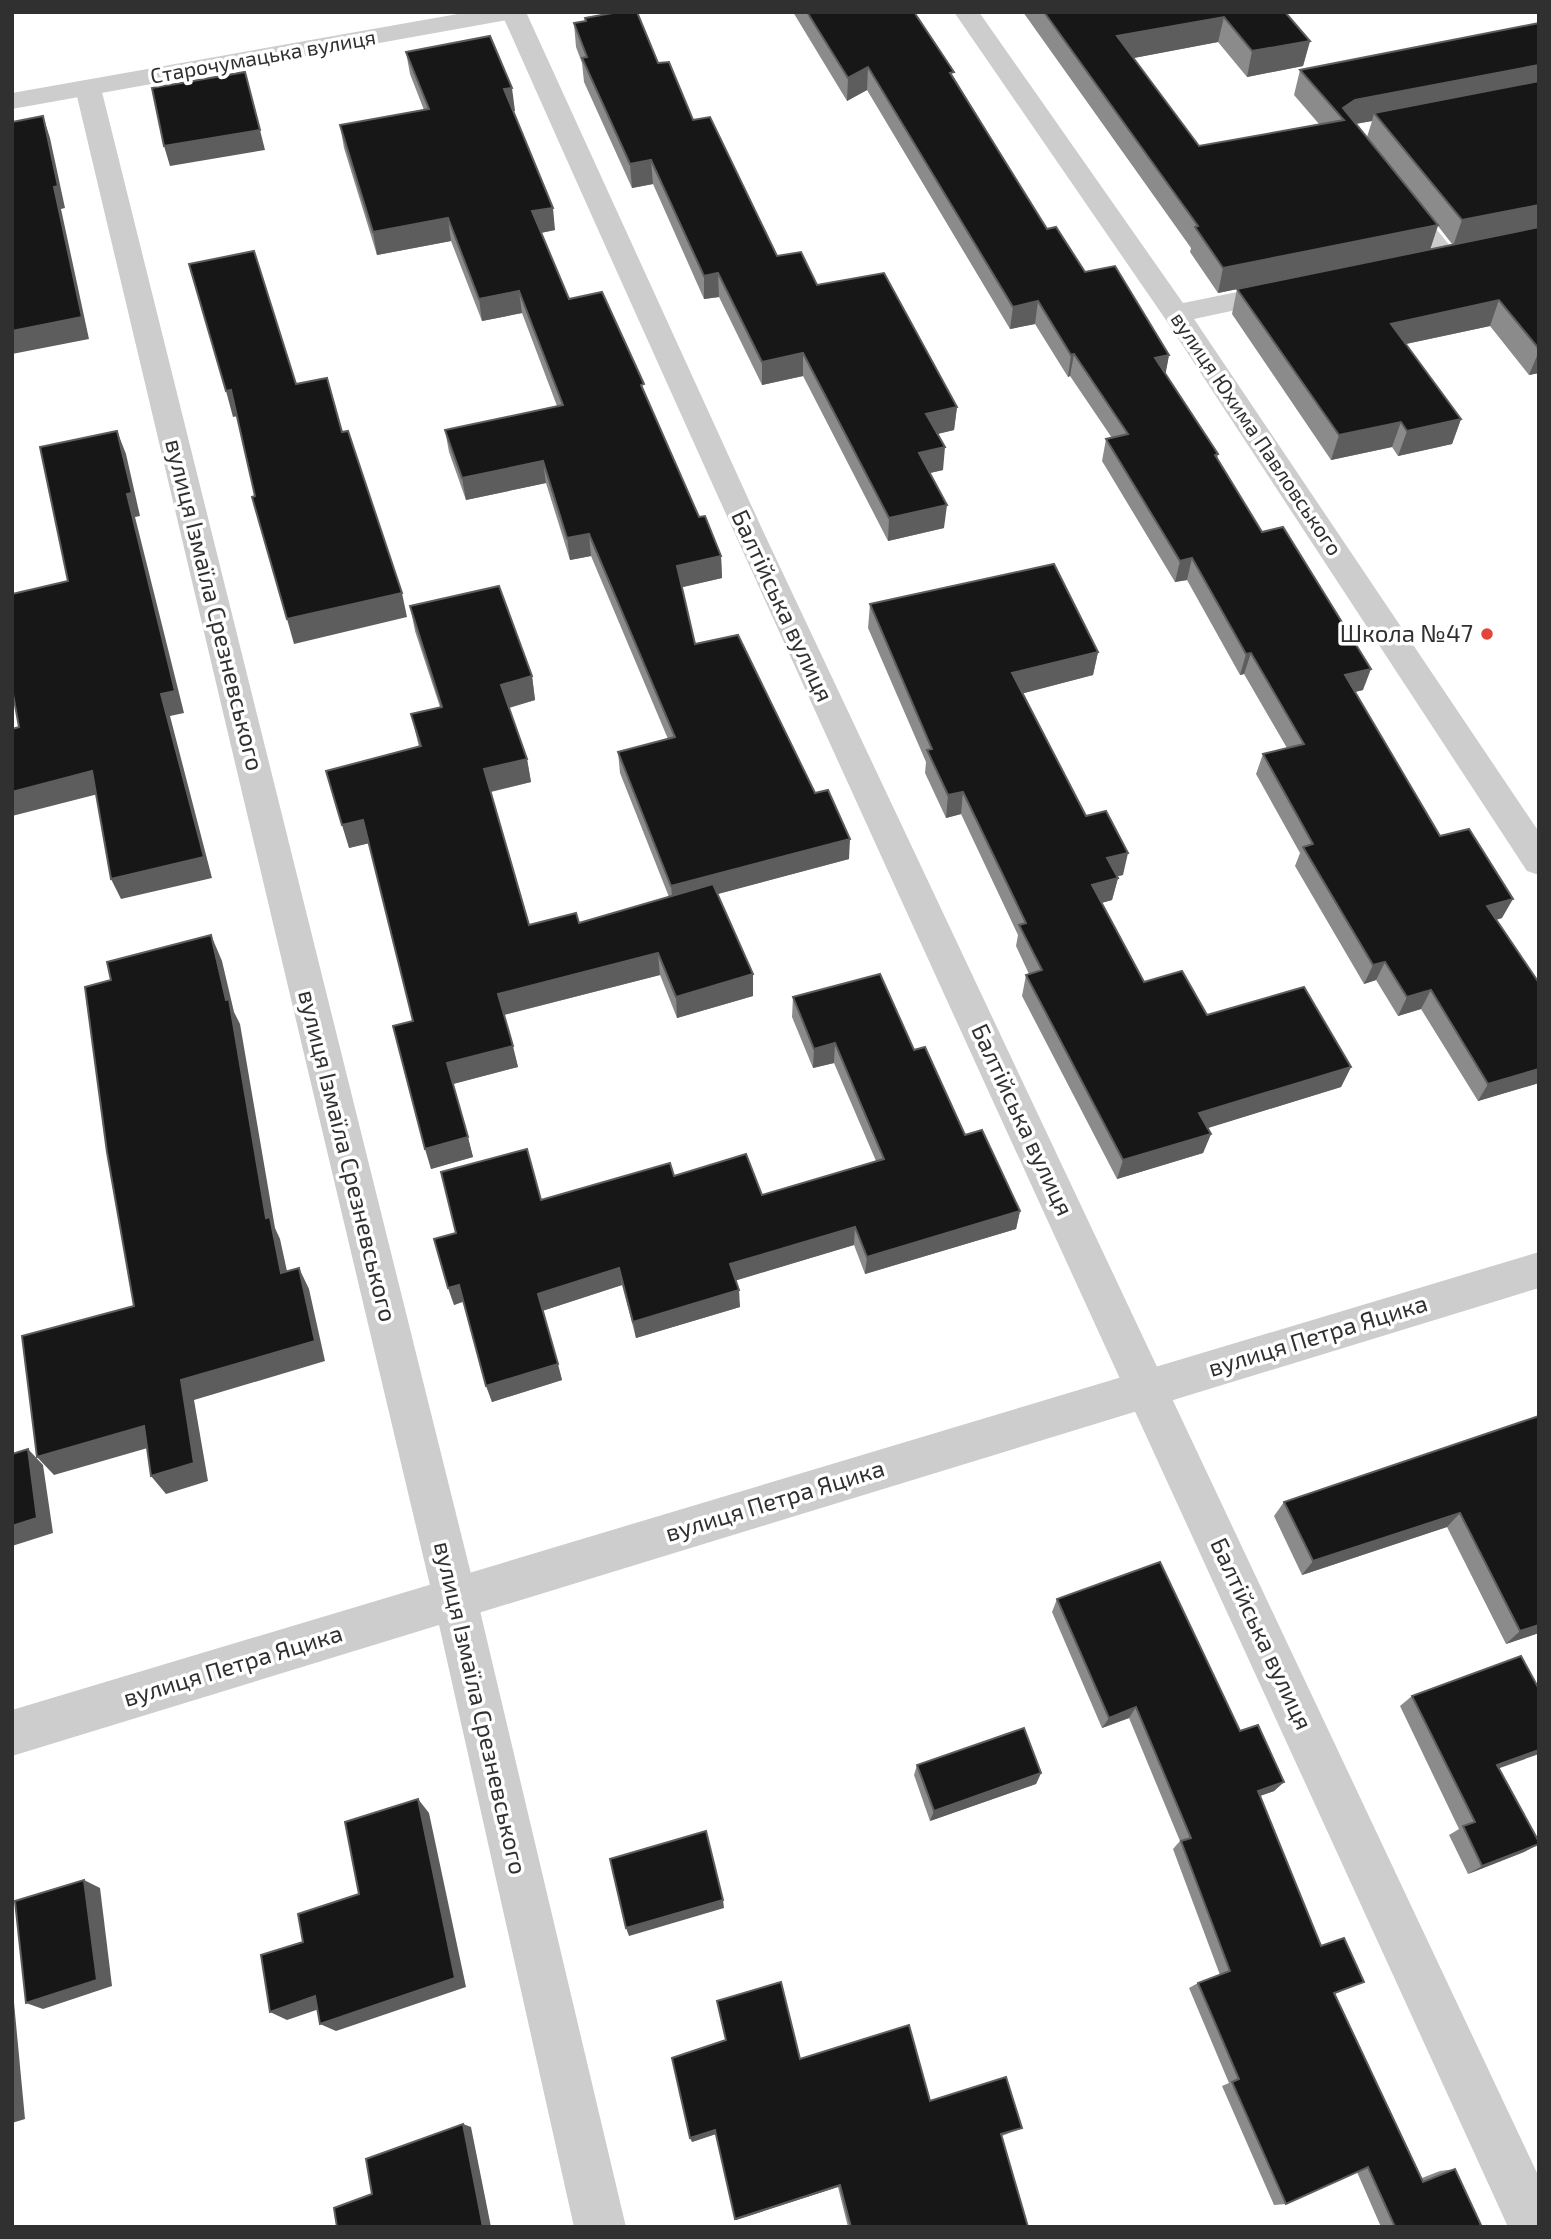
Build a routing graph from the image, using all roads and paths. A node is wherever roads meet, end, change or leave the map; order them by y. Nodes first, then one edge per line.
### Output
1 (513, 12) edge
2 (966, 12) edge
3 (88, 88) junction
4 (12, 101) edge
5 (1399, 196) edge
6 (1448, 257) edge
7 (1312, 286) edge
8 (1176, 314) junction
9 (1539, 861) edge
10 (1539, 1270) edge
11 (1147, 1387) junction
12 (454, 1598) junction
13 (12, 1733) edge
14 (600, 2227) edge
15 (1535, 2227) edge

1 - 3 street, Старочумацька вулиця
1 - 11 street, Балтійська вулиця
2 - 8 street, вулиця Юхима Павловського
3 - 4 street, Старочумацька вулиця
3 - 12 street, вулиця Ізмаїла Срезневського
5 - 6 lane
7 - 8 street
8 - 9 street, вулиця Юхима Павловського
10 - 11 street, вулиця Петра Яцика
11 - 12 street, вулиця Петра Яцика
11 - 15 street, Балтійська вулиця
12 - 13 street, вулиця Петра Яцика
12 - 14 street, вулиця Ізмаїла Срезневського

